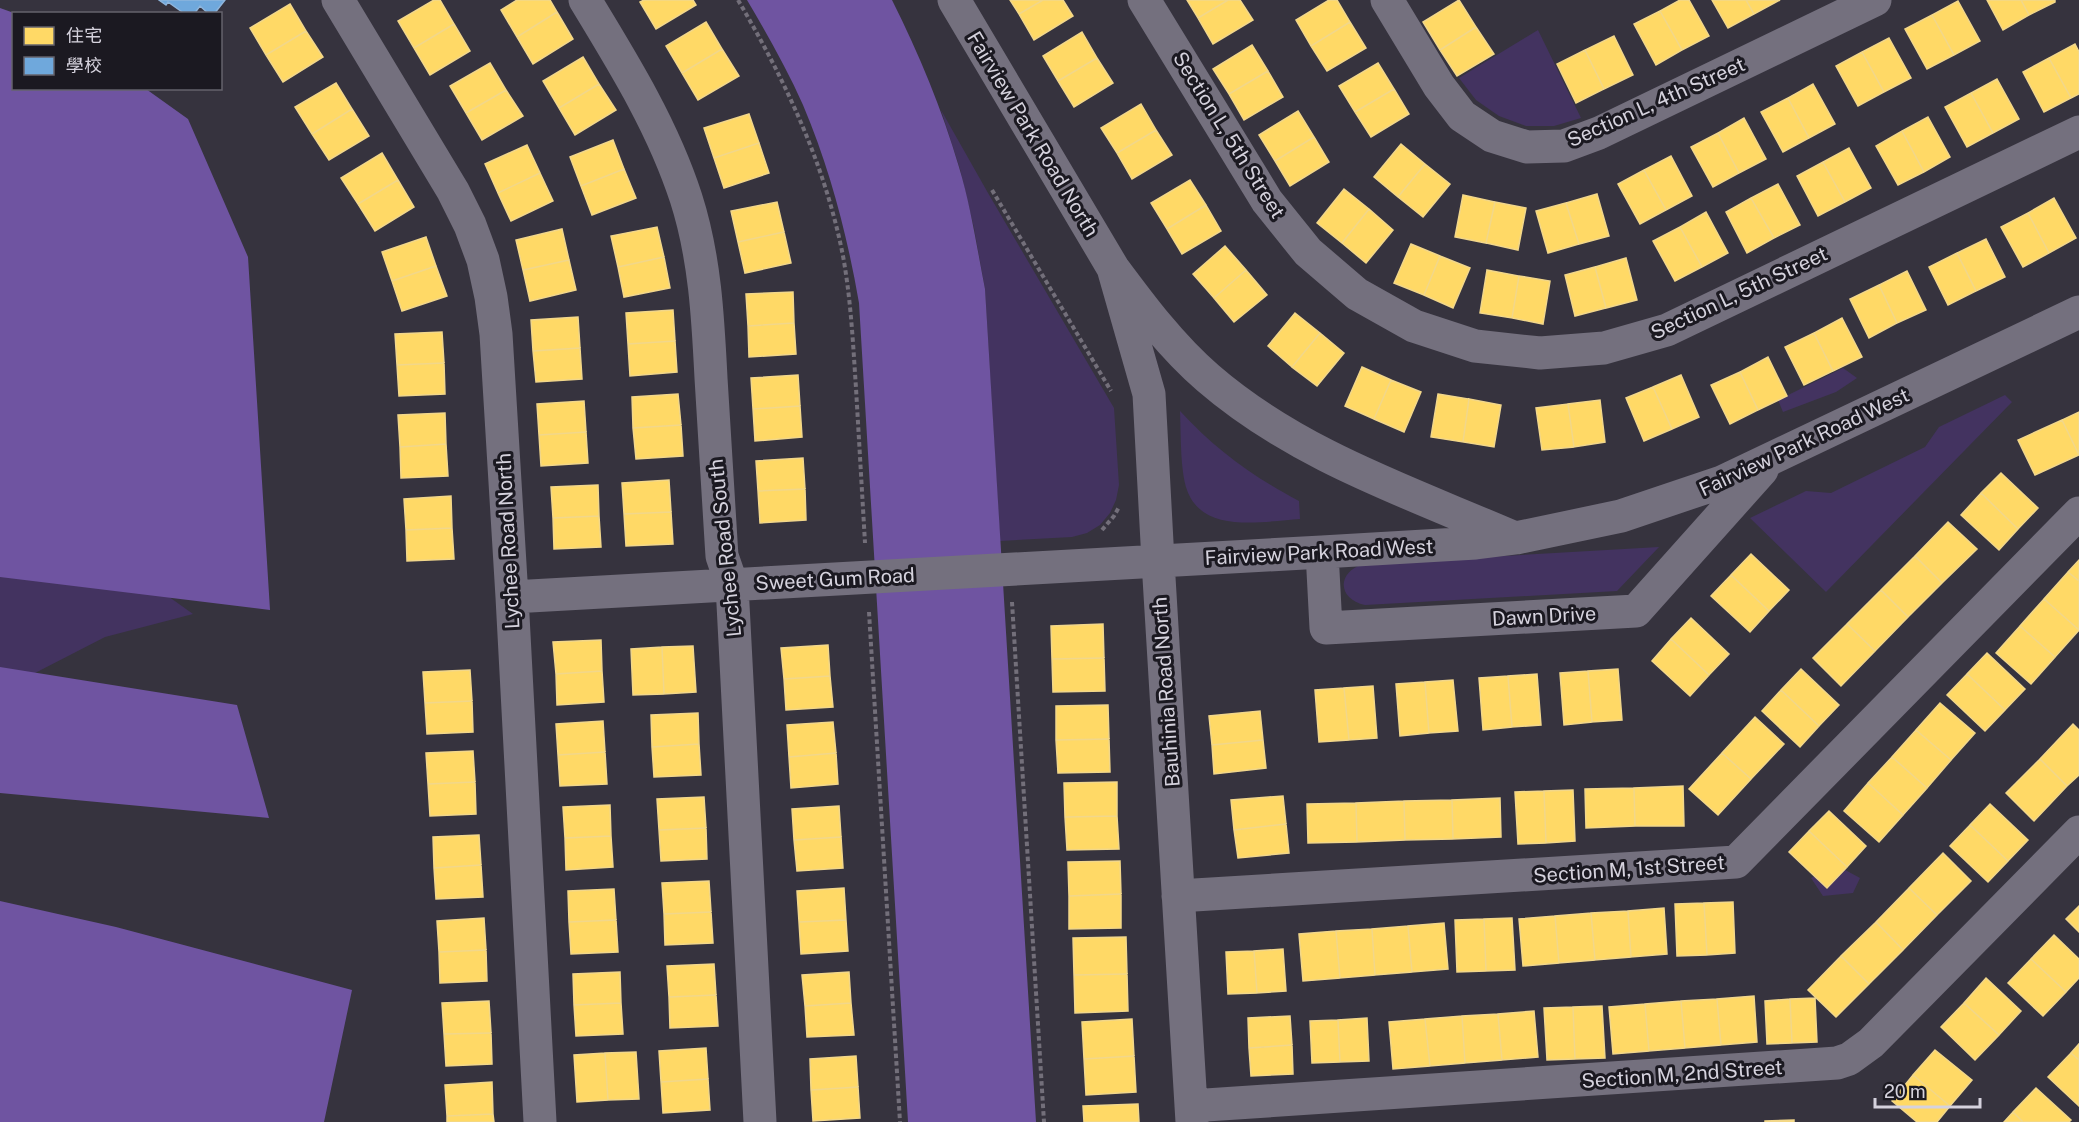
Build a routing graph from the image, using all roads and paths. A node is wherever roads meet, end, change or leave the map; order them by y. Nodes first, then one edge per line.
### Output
1 (338, 0) edge
2 (585, 0) edge
3 (738, 0) edge
4 (954, 0) edge
5 (1144, 0) edge
6 (1386, 0) edge
7 (1875, 0) edge
8 (2079, 132) edge
9 (992, 190) dead end
10 (1113, 268) junction
11 (2079, 312) edge
12 (1113, 396) dead end
13 (1771, 460) junction
14 (1121, 501) dead end
15 (2079, 513) edge
16 (1096, 533) dead end
17 (1516, 538) junction
18 (1322, 552) junction
19 (1158, 561) junction
20 (870, 577) junction
21 (1006, 581) junction
22 (732, 585) junction
23 (512, 597) junction
24 (2079, 832) edge
25 (1178, 896) junction
26 (1191, 1114) edge
27 (540, 1122) edge
28 (760, 1122) edge
29 (900, 1122) edge
30 (1044, 1122) edge

1 - 23 street, Lychee Road North
2 - 22 street, Lychee Road South
3 - 20 path
4 - 10 street, Fairview Park Road North
5 - 8 street, Section L, 5th Street
6 - 7 street, Section L, 4th Street
9 - 12 path
10 - 17 street, Fairview Park Road West
10 - 19 street, Bauhinia Road North
11 - 13 street, Fairview Park Road West
13 - 17 street, Fairview Park Road West
13 - 18 street, Dawn Drive
14 - 16 path
15 - 25 street, Section M, 1st Street
17 - 18 street, Fairview Park Road West
18 - 19 street, Fairview Park Road West
19 - 21 street, Sweet Gum Road
19 - 25 street, Bauhinia Road North
20 - 21 street, Sweet Gum Road
20 - 22 street, Sweet Gum Road
20 - 29 path
21 - 30 path
22 - 23 street, Sweet Gum Road
22 - 28 street, Lychee Road South
23 - 27 street, Lychee Road North
24 - 26 street, Section M, 2nd Street
25 - 26 street, Bauhinia Road North

